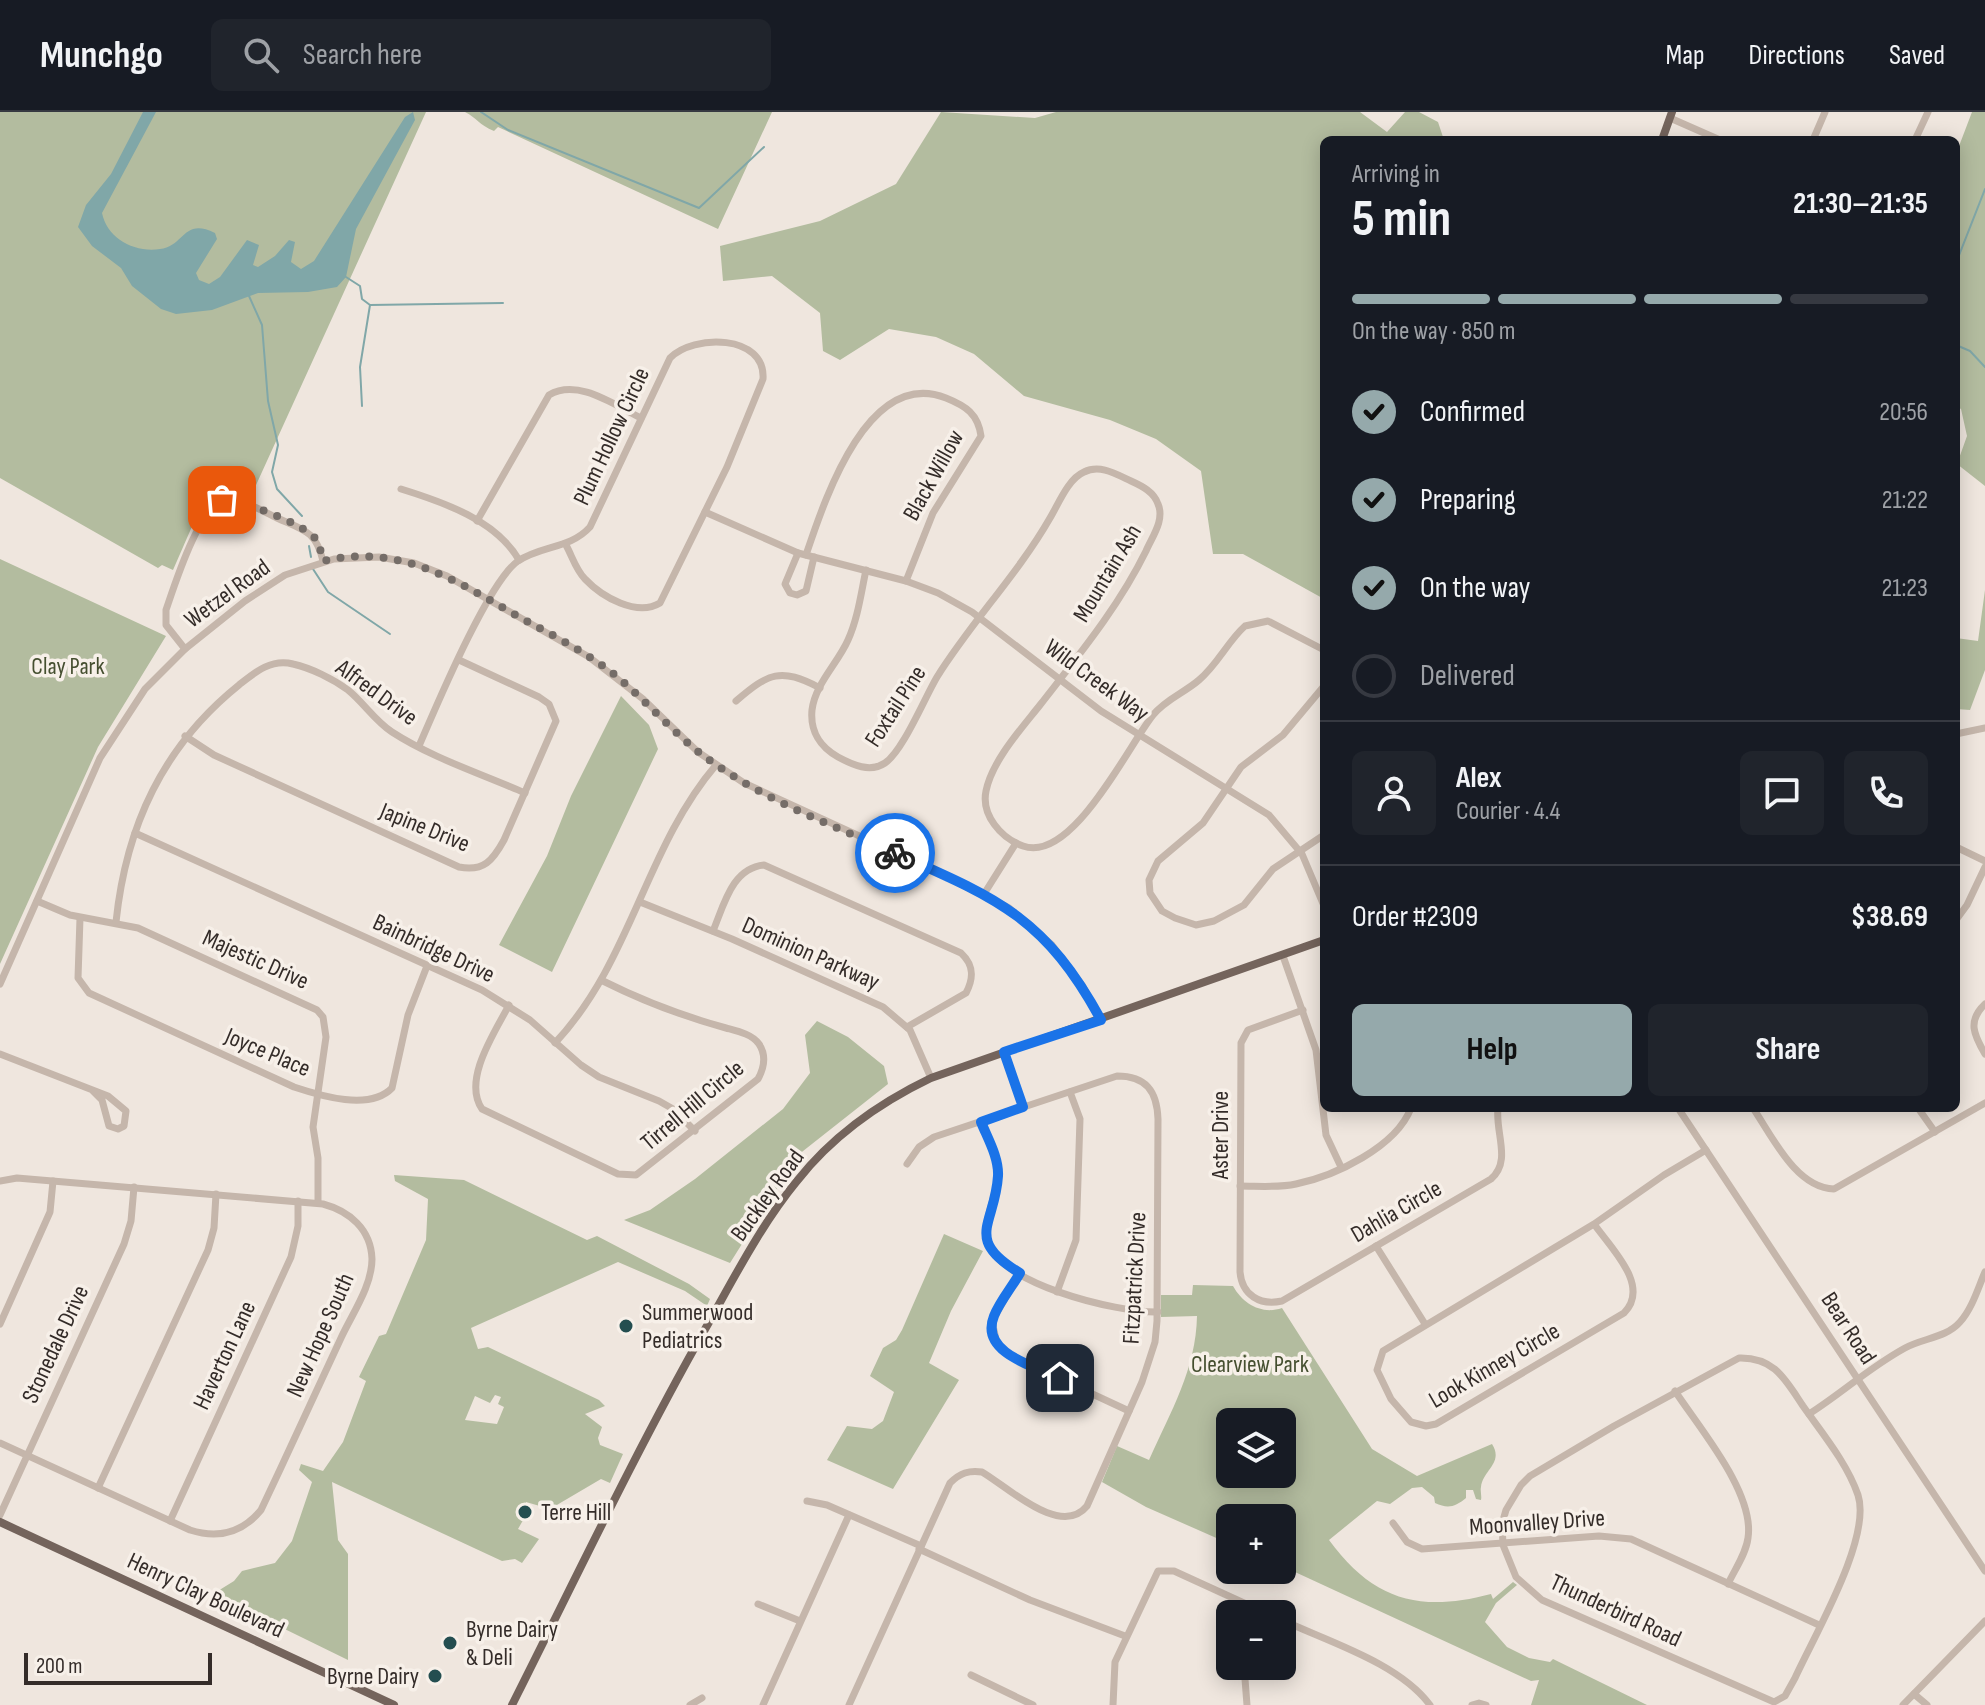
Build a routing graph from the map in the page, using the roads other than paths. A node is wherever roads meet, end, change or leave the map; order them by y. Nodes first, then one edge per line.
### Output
1 (1825, 112) edge
2 (1928, 112) edge
3 (1671, 115) edge
4 (1663, 136) edge
5 (1712, 136) edge
6 (1815, 136) edge
7 (1917, 136) edge
8 (641, 418) junction
9 (401, 489) dead end
10 (705, 512) junction
11 (477, 521) junction
12 (566, 545) junction
13 (806, 555) junction
14 (519, 560) junction
15 (323, 561) junction
16 (866, 570) junction
17 (906, 581) junction
18 (490, 600) junction
19 (979, 616) junction
20 (1320, 648) edge
21 (185, 649) junction
22 (459, 660) junction
23 (1060, 679) junction
24 (820, 688) junction
25 (1320, 691) edge
26 (736, 701) dead end
27 (1985, 728) edge
28 (1960, 733) edge
29 (185, 736) junction
30 (1139, 736) junction
31 (419, 746) junction
32 (716, 765) junction
33 (1227, 788) junction
34 (525, 793) junction
35 (135, 833) junction
36 (1320, 838) edge
37 (1016, 843) junction
38 (1960, 849) edge
39 (1299, 851) junction
40 (1985, 864) edge
41 (984, 894) junction
42 (1320, 897) edge
43 (37, 901) junction
44 (640, 902) junction
45 (1960, 914) edge
46 (80, 918) junction
47 (116, 922) junction
48 (713, 931) junction
49 (1320, 942) edge
50 (1283, 956) junction
51 (427, 966) junction
52 (603, 981) junction
53 (0, 984) edge
54 (1985, 1004) edge
55 (509, 1005) junction
56 (1303, 1010) junction
57 (1101, 1020) junction
58 (907, 1027) junction
59 (555, 1043) junction
60 (1004, 1052) junction
61 (0, 1054) edge
62 (1985, 1054) edge
63 (1320, 1071) edge
64 (931, 1078) junction
65 (93, 1091) junction
66 (1070, 1092) junction
67 (316, 1094) junction
68 (1985, 1103) edge
69 (1023, 1107) junction
70 (1324, 1112) edge
71 (1408, 1112) edge
72 (1498, 1112) edge
73 (1681, 1112) edge
74 (1756, 1112) edge
75 (1921, 1112) edge
76 (981, 1122) junction
77 (695, 1131) junction
78 (1935, 1132) junction
79 (1706, 1150) junction
80 (907, 1164) dead end
81 (1341, 1167) junction
82 (0, 1181) edge
83 (53, 1181) junction
84 (1240, 1186) junction
85 (134, 1187) junction
86 (216, 1194) junction
87 (298, 1201) junction
88 (318, 1203) junction
89 (1594, 1224) junction
90 (1376, 1246) junction
91 (1985, 1272) edge
92 (1020, 1273) junction
93 (1057, 1292) junction
94 (1253, 1297) joint
95 (1158, 1312) junction
96 (0, 1324) edge
97 (1425, 1324) junction
98 (1858, 1379) junction
99 (1675, 1391) junction
100 (1129, 1411) junction
101 (1809, 1414) junction
102 (0, 1443) edge
103 (26, 1455) junction
104 (98, 1488) junction
105 (807, 1501) dead end
106 (0, 1515) edge
107 (849, 1515) junction
108 (170, 1521) junction
109 (0, 1522) edge
110 (1393, 1523) dead end
111 (1503, 1545) junction
112 (920, 1547) junction
113 (1985, 1571) edge
114 (1728, 1584) junction
115 (1235, 1600) edge
116 (758, 1604) dead end
117 (800, 1621) junction
118 (1985, 1621) edge
119 (1819, 1625) junction
120 (1296, 1626) edge
121 (1125, 1636) junction
122 (971, 1675) dead end
123 (1245, 1680) edge
124 (1914, 1694) junction
125 (702, 1698) dead end
126 (394, 1705) edge
127 (512, 1705) edge
128 (690, 1705) edge
129 (763, 1705) edge
130 (849, 1705) edge
131 (1033, 1705) edge
132 (1113, 1705) edge
133 (1247, 1705) edge
134 (1430, 1705) edge
135 (1472, 1705) edge
136 (1486, 1705) edge
137 (1903, 1705) edge
138 (1927, 1705) edge

1 - 6 street
2 - 7 street
3 - 4 main road
3 - 5 street
8 - 10 street, Plum Hollow Circle
8 - 11 street
8 - 12 street, Plum Hollow Circle
9 - 11 street
10 - 12 street, Plum Hollow Circle
10 - 13 street
11 - 14 street
12 - 14 street, Plum Hollow Circle
13 - 13 street
13 - 16 street, Wild Creek Way
13 - 17 street, Black Willow
14 - 18 street
15 - 18 street, Wetzel Road
15 - 21 street, Wetzel Road
15 - 21 street
16 - 17 street, Wild Creek Way
16 - 24 street, Foxtail Pine
17 - 19 street, Wild Creek Way
18 - 22 street
18 - 32 street, Wetzel Road
19 - 23 street, Wild Creek Way
19 - 23 street, Mountain Ash
19 - 24 street, Foxtail Pine
20 - 30 street
21 - 43 street, Wetzel Road
22 - 31 street
22 - 34 street, Japine Drive
23 - 30 street, Wild Creek Way
23 - 37 street
24 - 26 street
25 - 33 street
27 - 28 street
29 - 31 street, Alfred Drive
29 - 34 street, Japine Drive
29 - 35 street, Alfred Drive
30 - 33 street, Wild Creek Way
30 - 37 street
31 - 34 street, Alfred Drive
32 - 41 street, Wetzel Road
32 - 44 street
33 - 39 street, Wild Creek Way
33 - 39 street
35 - 47 street, Alfred Drive
35 - 51 street, Bainbridge Drive
36 - 39 street
37 - 41 street
38 - 40 street
39 - 42 street, Wild Creek Way
40 - 45 street
41 - 57 street, Wetzel Road
43 - 46 street, Majestic Drive
43 - 53 street, Wetzel Road
44 - 48 street, Dominion Parkway
44 - 52 street
46 - 47 street, Majestic Drive
46 - 67 street, Joyce Place
47 - 67 street, Majestic Drive
48 - 58 street, Dominion Parkway
48 - 58 street
49 - 50 main road, Buckley Road
50 - 56 street
50 - 57 main road, Buckley Road
51 - 55 street, Bainbridge Drive
51 - 67 street, Joyce Place
52 - 59 street
52 - 77 street, Tirrell Hill Circle
54 - 62 street
55 - 59 street, Bainbridge Drive
55 - 77 street, Tirrell Hill Circle
56 - 63 street
56 - 84 street, Aster Drive
57 - 60 main road, Buckley Road
58 - 64 street, Dominion Parkway
59 - 77 street, Bainbridge Drive
60 - 64 main road, Buckley Road
60 - 69 street
61 - 65 street
64 - 127 main road, Buckley Road
65 - 65 street
66 - 69 street, Fitzpatrick Drive
66 - 93 street
66 - 95 street, Fitzpatrick Drive
67 - 88 street, Majestic Drive
68 - 78 street
69 - 76 street, Fitzpatrick Drive
70 - 81 street
71 - 81 street
72 - 90 street, Dahlia Circle
73 - 79 street, Bear Road
74 - 78 street
75 - 78 street
76 - 80 street, Fitzpatrick Drive
76 - 92 street
79 - 89 street, Look Kinney Circle
79 - 98 street, Bear Road
81 - 84 street
82 - 83 street, New Hope South
83 - 85 street, New Hope South
83 - 96 street
84 - 94 street, Aster Drive
85 - 86 street, New Hope South
85 - 103 street, Stonedale Drive
86 - 87 street, New Hope South
86 - 104 street
87 - 88 street, New Hope South
87 - 108 street, Haverton Lane
88 - 108 street, New Hope South
89 - 97 street, Look Kinney Circle
89 - 97 street, Look Kinney Circle
90 - 94 street, Dahlia Circle
90 - 97 street
91 - 98 street
92 - 93 street
92 - 100 street
93 - 95 street
95 - 100 street, Fitzpatrick Drive
98 - 101 street
98 - 113 street, Bear Road
99 - 101 street, Thunderbird Road
99 - 111 street, Thunderbird Road
99 - 114 street
100 - 112 street, Fitzpatrick Drive
101 - 119 street, Thunderbird Road
102 - 103 street
103 - 104 street
103 - 106 street, Stonedale Drive
104 - 108 street
105 - 107 street
107 - 112 street
107 - 117 street
109 - 126 main road, Henry Clay Boulevard
110 - 111 street, Moonvalley Drive
111 - 114 street, Moonvalley Drive
111 - 119 street, Thunderbird Road
112 - 121 street
112 - 130 street
114 - 119 street, Moonvalley Drive
115 - 121 street
116 - 117 street
117 - 129 street
118 - 124 street
120 - 134 street
121 - 132 street
122 - 131 street
123 - 133 street
124 - 137 street
124 - 138 street
125 - 128 street
135 - 136 street

